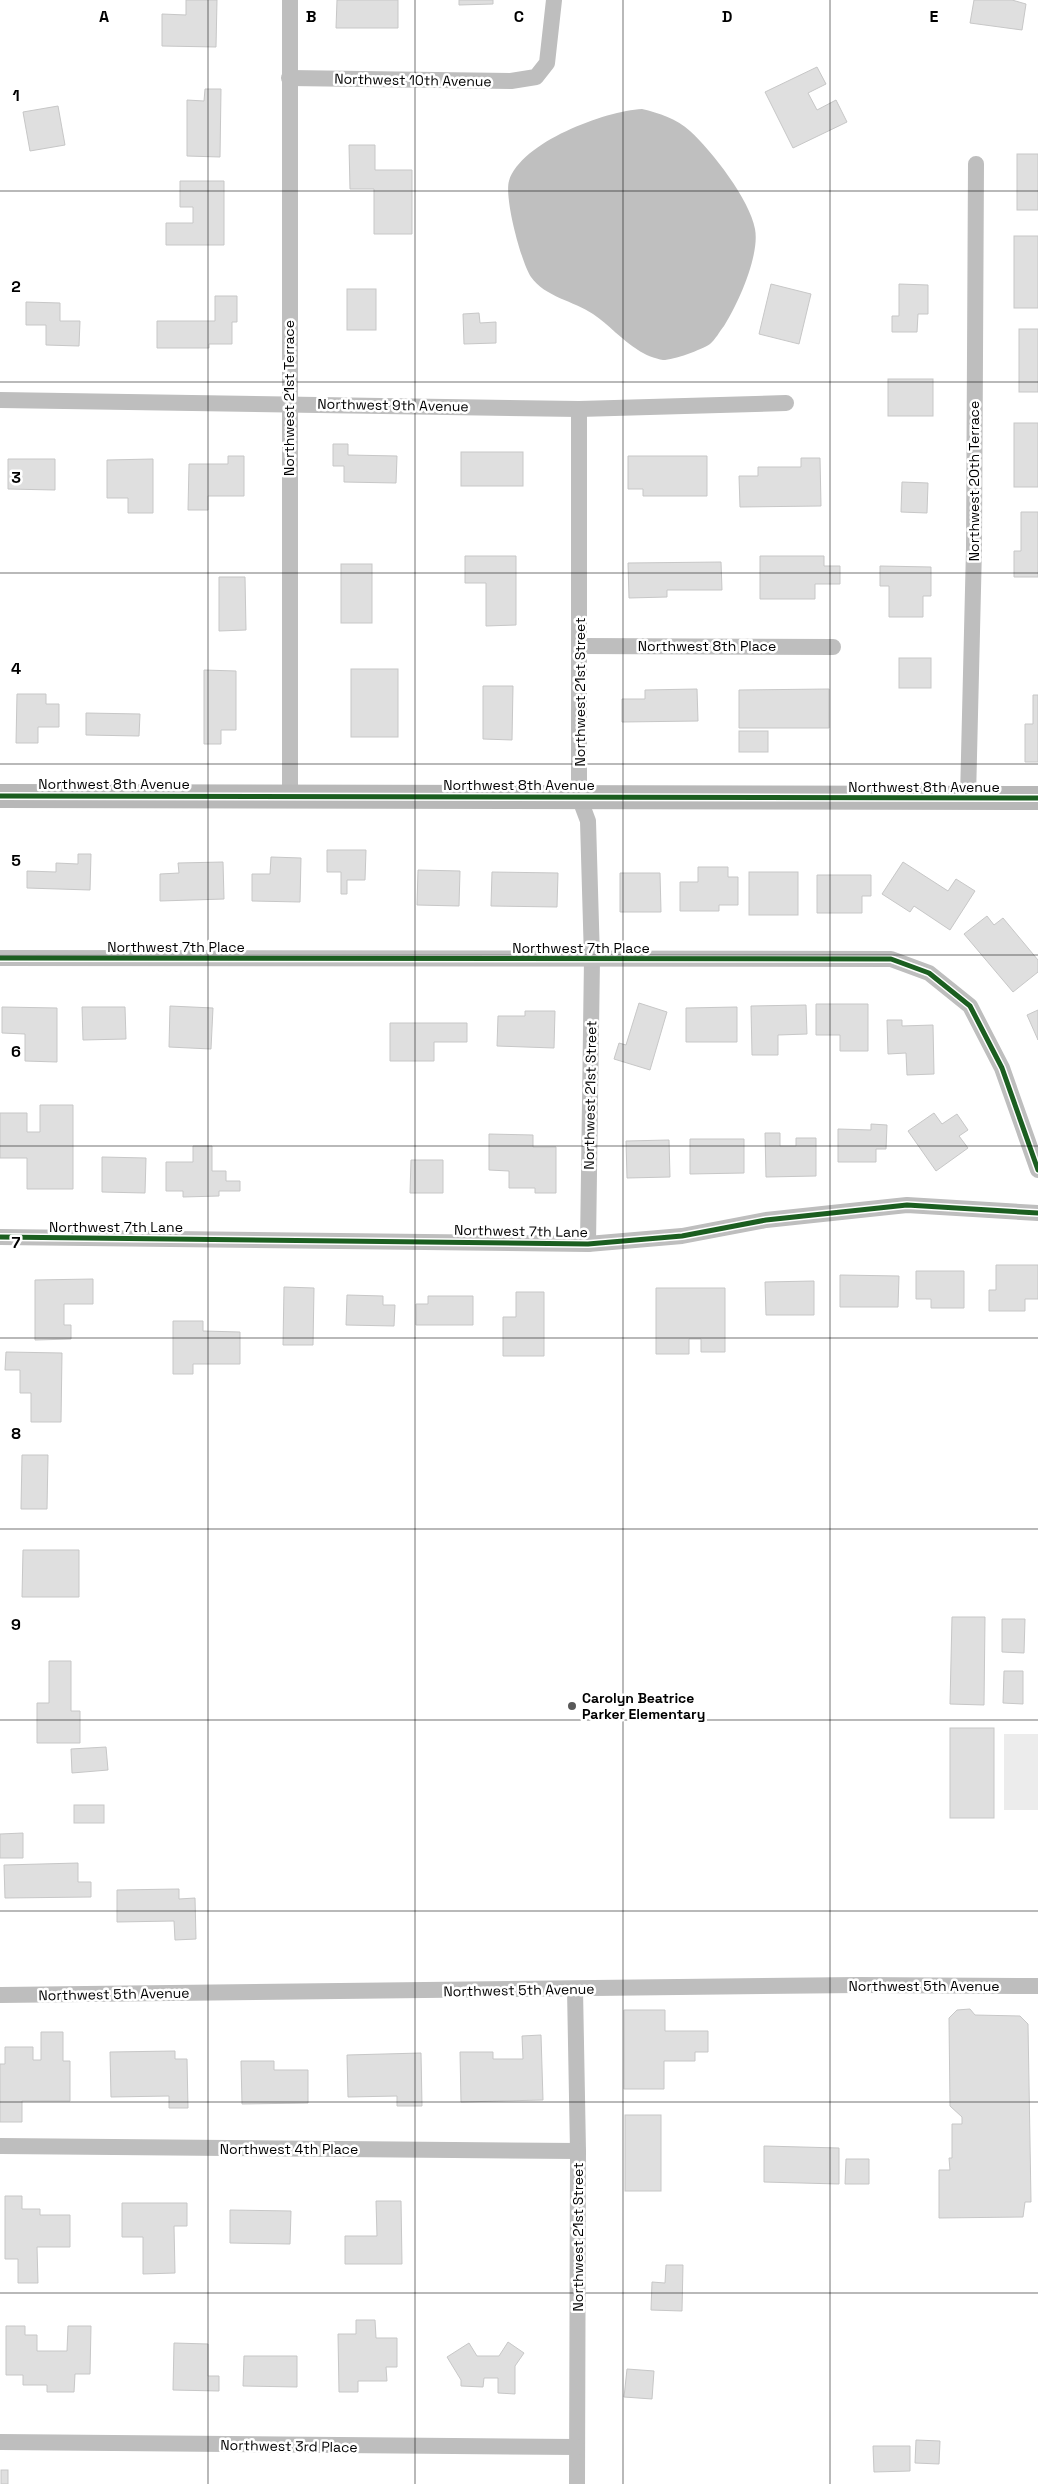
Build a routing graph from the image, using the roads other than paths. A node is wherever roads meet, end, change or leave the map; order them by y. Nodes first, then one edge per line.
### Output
1 (290, 0) edge
2 (554, 0) edge
3 (289, 78) junction
4 (976, 164) dead end
5 (0, 400) edge
6 (289, 403) junction
7 (786, 403) dead end
8 (580, 409) junction
9 (580, 646) junction
10 (833, 647) dead end
11 (0, 796) edge
12 (290, 796) junction
13 (579, 797) junction
14 (968, 798) junction
15 (1038, 798) edge
16 (0, 958) edge
17 (592, 959) junction
18 (1038, 1170) edge
19 (1038, 1213) edge
20 (0, 1238) edge
21 (588, 1244) junction
22 (1038, 1986) edge
23 (576, 1989) junction
24 (0, 1995) edge
25 (0, 2146) edge
26 (578, 2151) junction
27 (0, 2442) edge
28 (578, 2447) junction
29 (577, 2484) edge

1 - 3 street, Northwest 21st Terrace
2 - 3 street, Northwest 10th Avenue
3 - 6 street, Northwest 21st Terrace
4 - 14 street, Northwest 20th Terrace
5 - 6 street, Northwest 9th Avenue
6 - 8 street, Northwest 9th Avenue
6 - 12 street, Northwest 21st Terrace
7 - 8 street, Northwest 9th Avenue
8 - 9 street, Northwest 21st Street
9 - 10 street, Northwest 8th Place
9 - 13 street, Northwest 21st Street
11 - 12 street, Northwest 8th Avenue
12 - 13 street, Northwest 8th Avenue
13 - 14 street, Northwest 8th Avenue
13 - 17 street, Northwest 21st Street
14 - 15 street, Northwest 8th Avenue
16 - 17 street, Northwest 7th Place
17 - 18 street, Northwest 7th Place
17 - 21 street, Northwest 21st Street
19 - 21 street, Northwest 7th Lane
20 - 21 street, Northwest 7th Lane
22 - 23 street, Northwest 5th Avenue
23 - 24 street, Northwest 5th Avenue
23 - 26 street, Northwest 21st Street
25 - 26 street, Northwest 4th Place
26 - 28 street, Northwest 21st Street
27 - 28 street, Northwest 3rd Place
28 - 29 street, Northwest 21st Street

